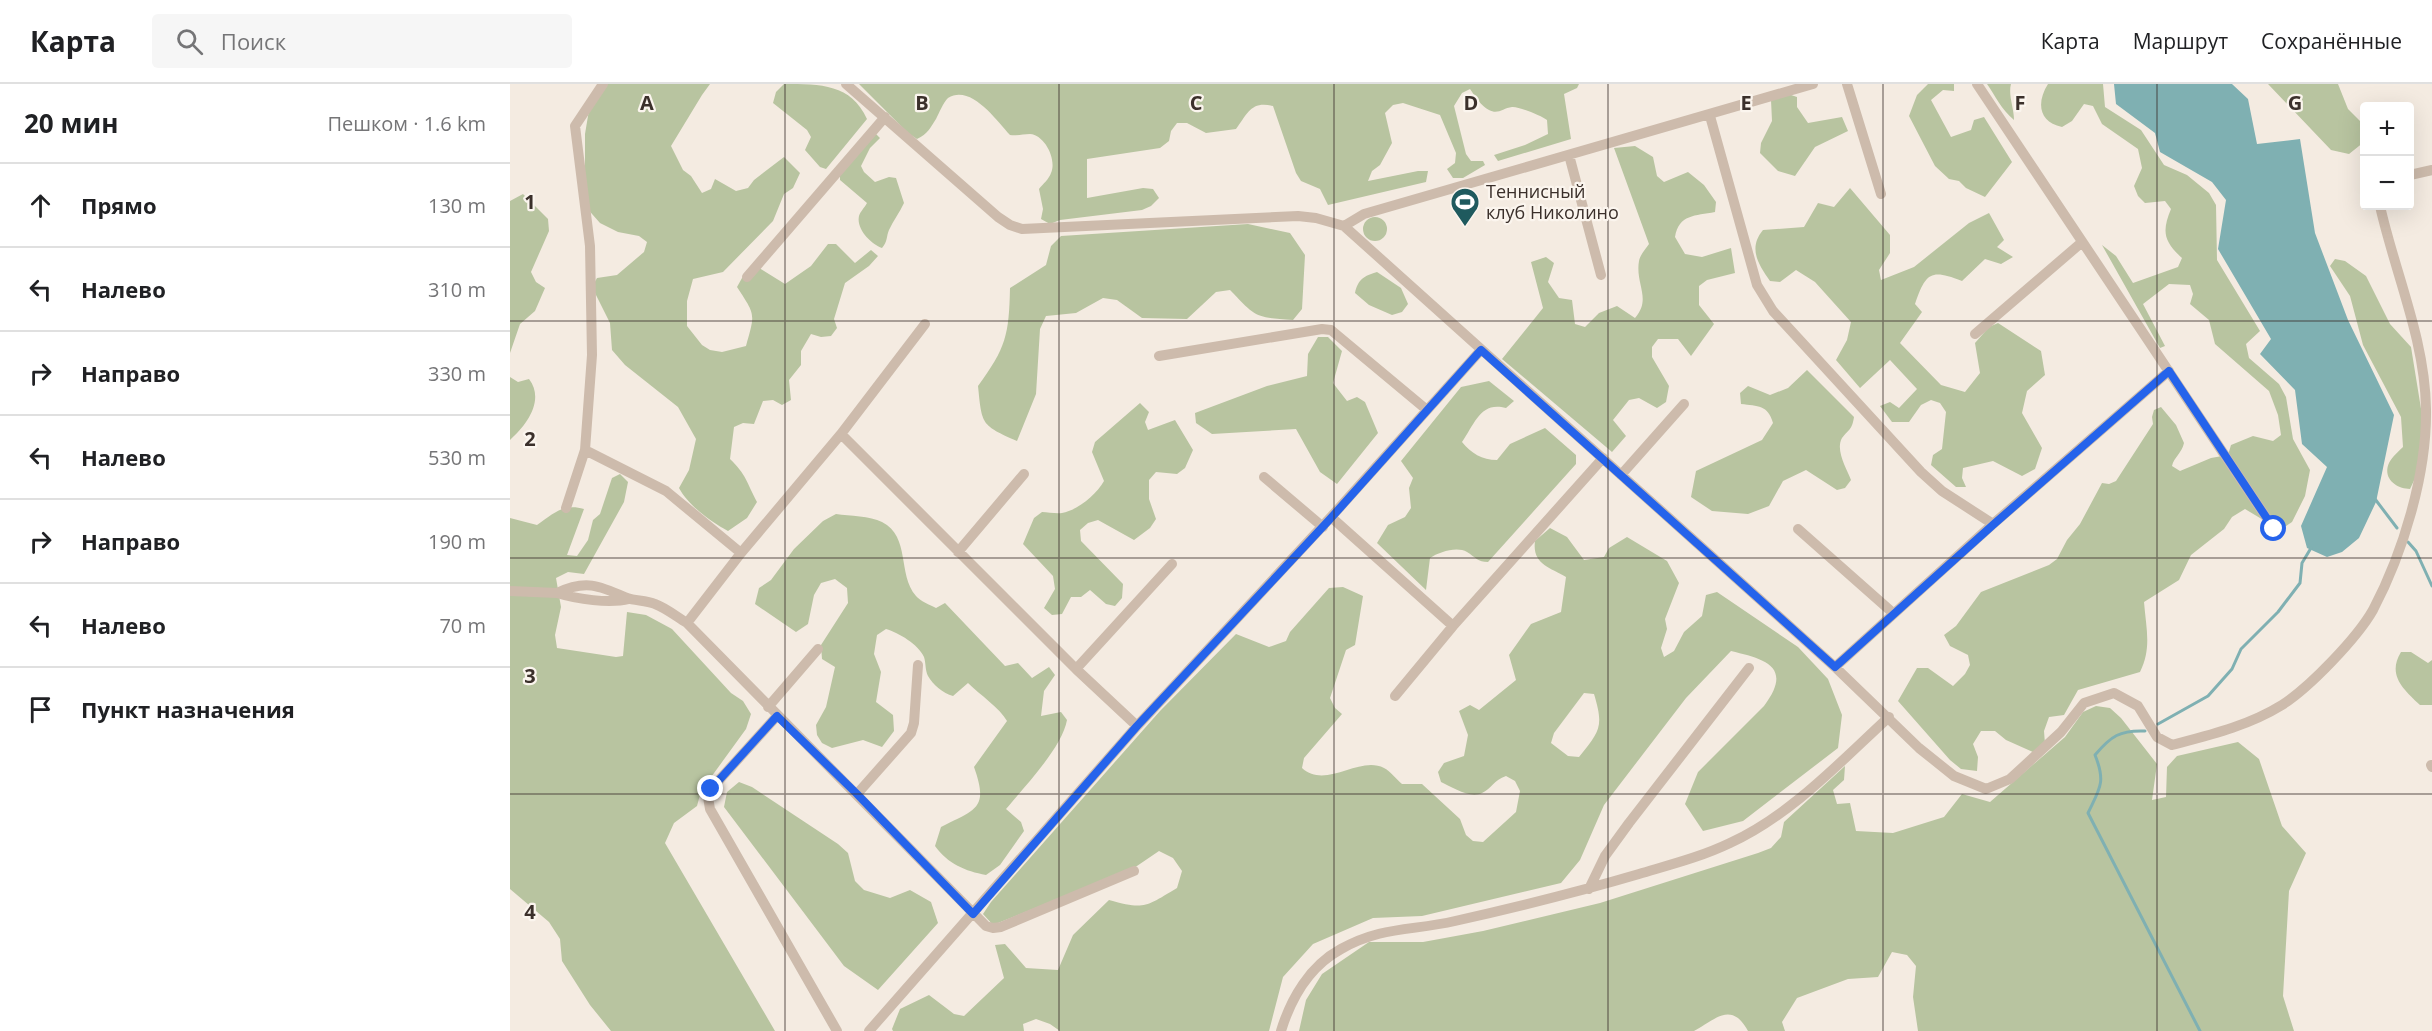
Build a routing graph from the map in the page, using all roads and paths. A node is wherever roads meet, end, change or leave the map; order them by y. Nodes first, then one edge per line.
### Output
1 (603, 84) edge
2 (846, 84) edge
3 (1813, 84) edge
4 (1847, 84) edge
5 (1977, 84) edge
6 (1710, 116) junction
7 (885, 117) junction
8 (1569, 155) junction
9 (2432, 170) edge
10 (2414, 174) edge
11 (1881, 194) dead end
12 (2381, 210) edge
13 (1344, 226) junction
14 (2081, 243) junction
15 (1601, 275) dead end
16 (747, 277) dead end
17 (925, 324) dead end
18 (1975, 334) dead end
19 (1481, 350) junction
20 (1159, 356) dead end
21 (2169, 371) junction
22 (1683, 404) dead end
23 (1427, 410) junction
24 (841, 434) junction
25 (585, 450) junction
26 (1603, 458) junction
27 (1024, 474) dead end
28 (1622, 475) junction
29 (1264, 477) dead end
30 (566, 508) dead end
31 (1331, 518) junction
32 (1994, 524) junction
33 (1323, 527) junction
34 (1798, 529) dead end
35 (2274, 529) dead end
36 (958, 552) junction
37 (741, 553) junction
38 (1172, 564) dead end
39 (510, 591) edge
40 (1893, 613) junction
41 (687, 623) junction
42 (1453, 627) junction
43 (818, 649) dead end
44 (918, 665) dead end
45 (1835, 667) junction
46 (1749, 668) dead end
47 (1076, 669) junction
48 (1395, 696) dead end
49 (768, 707) junction
50 (777, 716) junction
51 (1889, 717) junction
52 (1137, 726) junction
53 (857, 794) junction
54 (1134, 871) dead end
55 (1588, 889) junction
56 (973, 914) junction
57 (837, 1031) edge
58 (869, 1031) edge
59 (1281, 1031) edge

1 - 25 street
2 - 7 street
3 - 6 street
4 - 11 street
5 - 14 street
6 - 8 street
6 - 32 street
7 - 13 street
7 - 16 street
8 - 13 street
8 - 15 street
9 - 10 street
12 - 51 street
13 - 19 street
14 - 18 street
14 - 21 street
17 - 24 street
19 - 23 street
19 - 26 street
20 - 23 street
21 - 32 street
21 - 35 street
22 - 28 street
23 - 31 street
24 - 36 street
24 - 37 street
25 - 30 street
25 - 37 street
26 - 28 street
26 - 42 street
27 - 36 street
28 - 45 street
29 - 33 street
31 - 33 street
31 - 42 street
32 - 40 street
33 - 52 street
34 - 40 street
36 - 47 street
37 - 41 street
38 - 47 street
39 - 41 street
40 - 45 street
41 - 49 street
42 - 48 street
43 - 49 street
44 - 53 street
45 - 51 street
46 - 55 street
47 - 52 street
49 - 50 street
50 - 53 street
50 - 57 street
51 - 55 street
52 - 56 street
53 - 56 street
54 - 56 street
55 - 59 street
56 - 58 street

